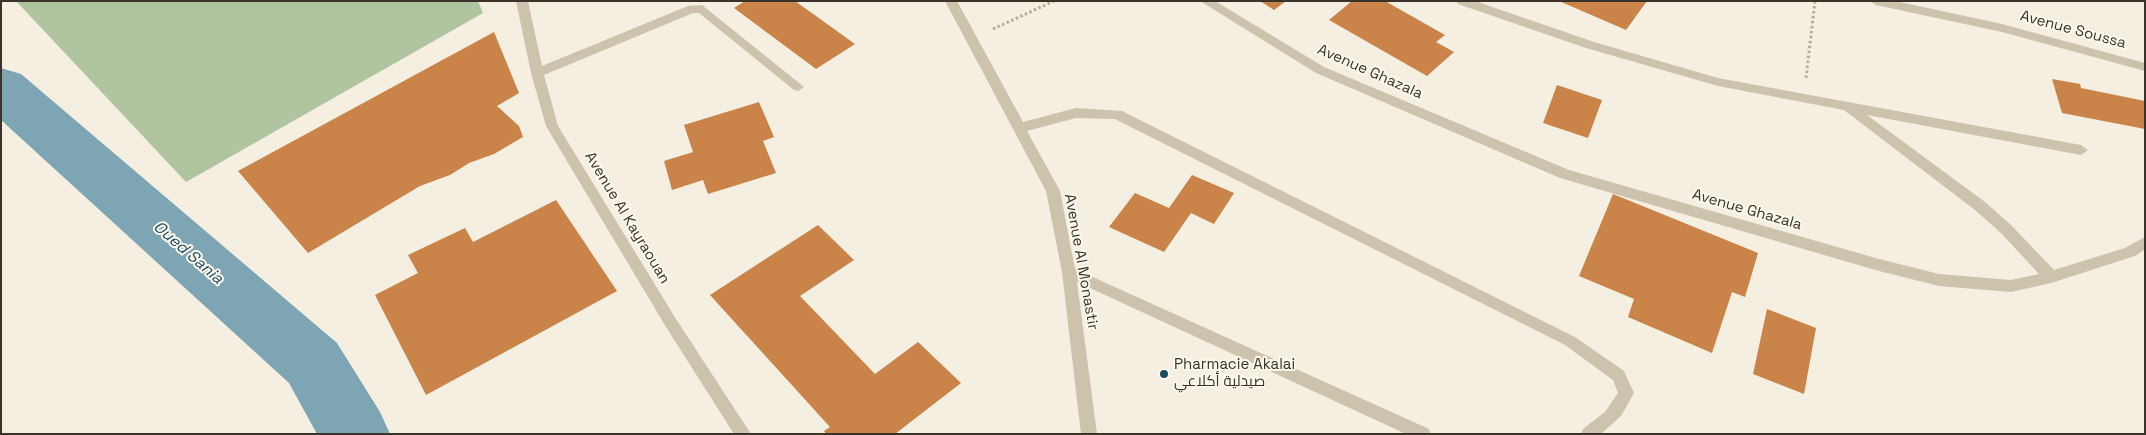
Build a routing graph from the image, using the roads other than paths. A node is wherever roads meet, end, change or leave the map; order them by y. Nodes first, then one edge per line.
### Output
1 (522, 1) edge
2 (951, 1) edge
3 (1206, 1) edge
4 (1462, 1) edge
5 (1876, 1) edge
6 (2145, 67) edge
7 (538, 73) junction
8 (798, 87) dead end
9 (1846, 106) junction
10 (1019, 128) junction
11 (2081, 150) dead end
12 (2145, 242) edge
13 (1070, 272) junction
14 (2050, 278) junction
15 (743, 434) edge
16 (1090, 434) edge
17 (1424, 434) edge
18 (1589, 434) edge

1 - 7 street, Avenue Al Kayraouan
2 - 10 street, Avenue Al Monastir
3 - 14 street, Avenue Ghazala
4 - 9 street
5 - 6 street, Avenue Soussa
7 - 8 street
7 - 15 street, Avenue Al Kayraouan
9 - 11 street
9 - 14 street
10 - 13 street, Avenue Al Monastir
10 - 18 street
12 - 14 street, Avenue Ghazala
13 - 16 street, Avenue Al Monastir
13 - 17 street

